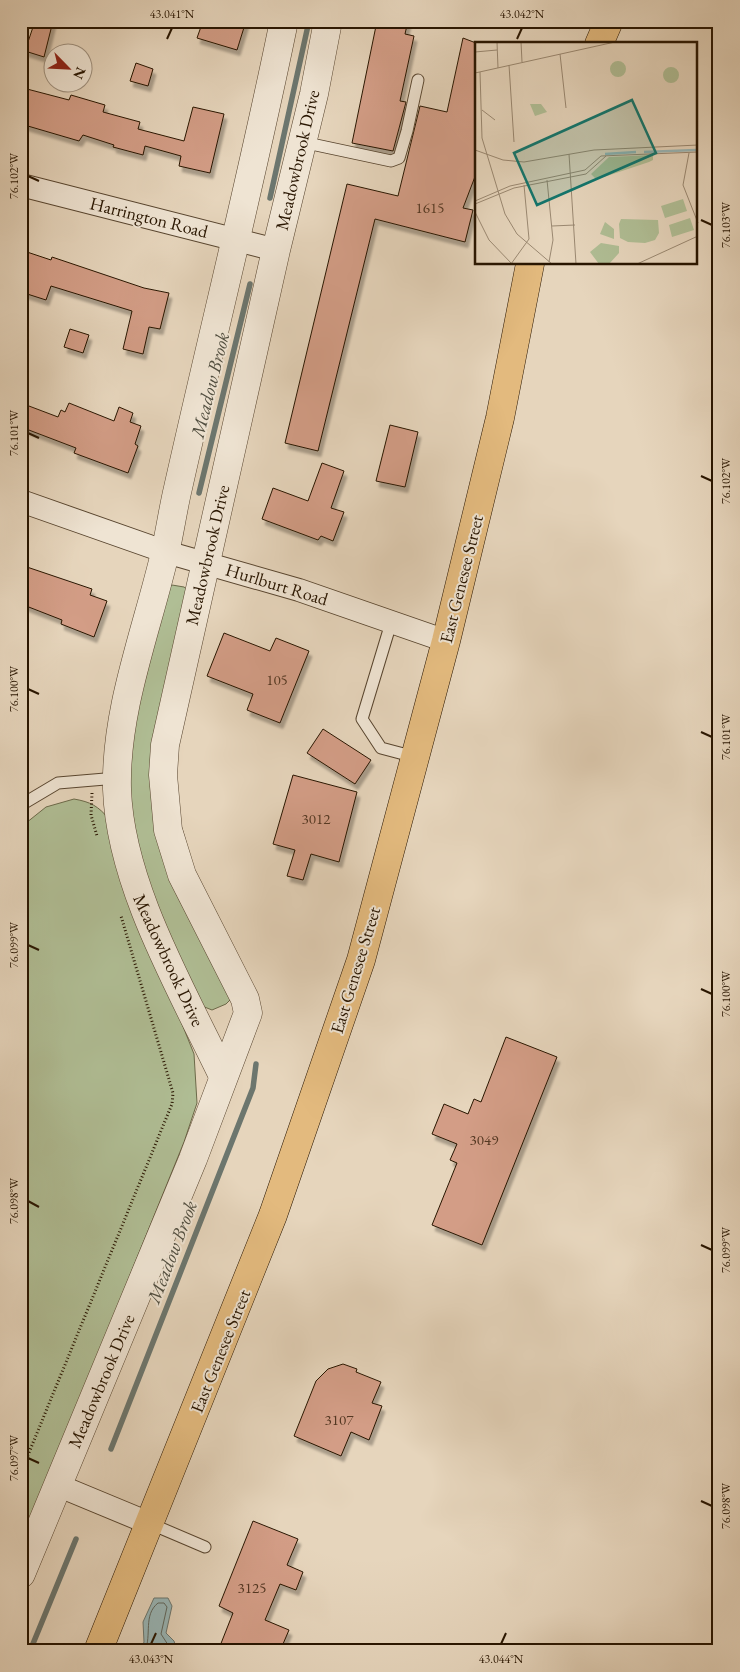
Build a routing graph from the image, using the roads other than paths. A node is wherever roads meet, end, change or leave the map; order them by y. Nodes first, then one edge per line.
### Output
1 (284, 21) edge
2 (328, 21) edge
3 (609, 21) edge
4 (600, 42) edge
5 (418, 80) dead end
6 (302, 142) junction
7 (21, 185) edge
8 (237, 240) junction
9 (276, 250) junction
10 (530, 265) edge
11 (21, 501) edge
12 (166, 552) junction
13 (205, 563) junction
14 (391, 623) junction
15 (446, 642) junction
16 (415, 757) junction
17 (105, 779) junction
18 (21, 805) edge
19 (223, 1076) junction
20 (57, 1485) junction
21 (151, 1524) junction
22 (205, 1547) dead end
23 (21, 1574) edge
24 (98, 1651) edge

1 - 8 street, Meadowbrook Drive
2 - 6 street, Meadowbrook Drive
3 - 4 main road
5 - 6 lane
6 - 9 street, Meadowbrook Drive
7 - 8 street, Harrington Road
8 - 9 street, Harrington Road
8 - 12 street, Meadowbrook Drive
9 - 13 street, Meadowbrook Drive
10 - 15 main road, East Genesee Street
11 - 12 street, Hurlburt Road
12 - 13 street, Hurlburt Road
12 - 17 street, Meadowbrook Drive
13 - 14 street, Hurlburt Road
13 - 19 street, Meadowbrook Drive
14 - 15 street, Hurlburt Road
14 - 16 lane
15 - 16 main road, East Genesee Street
16 - 21 main road, East Genesee Street
17 - 18 lane
17 - 19 street, Meadowbrook Drive
19 - 20 street, Meadowbrook Drive
20 - 21 street
20 - 23 street, Meadowbrook Drive
21 - 22 lane
21 - 24 main road, East Genesee Street

